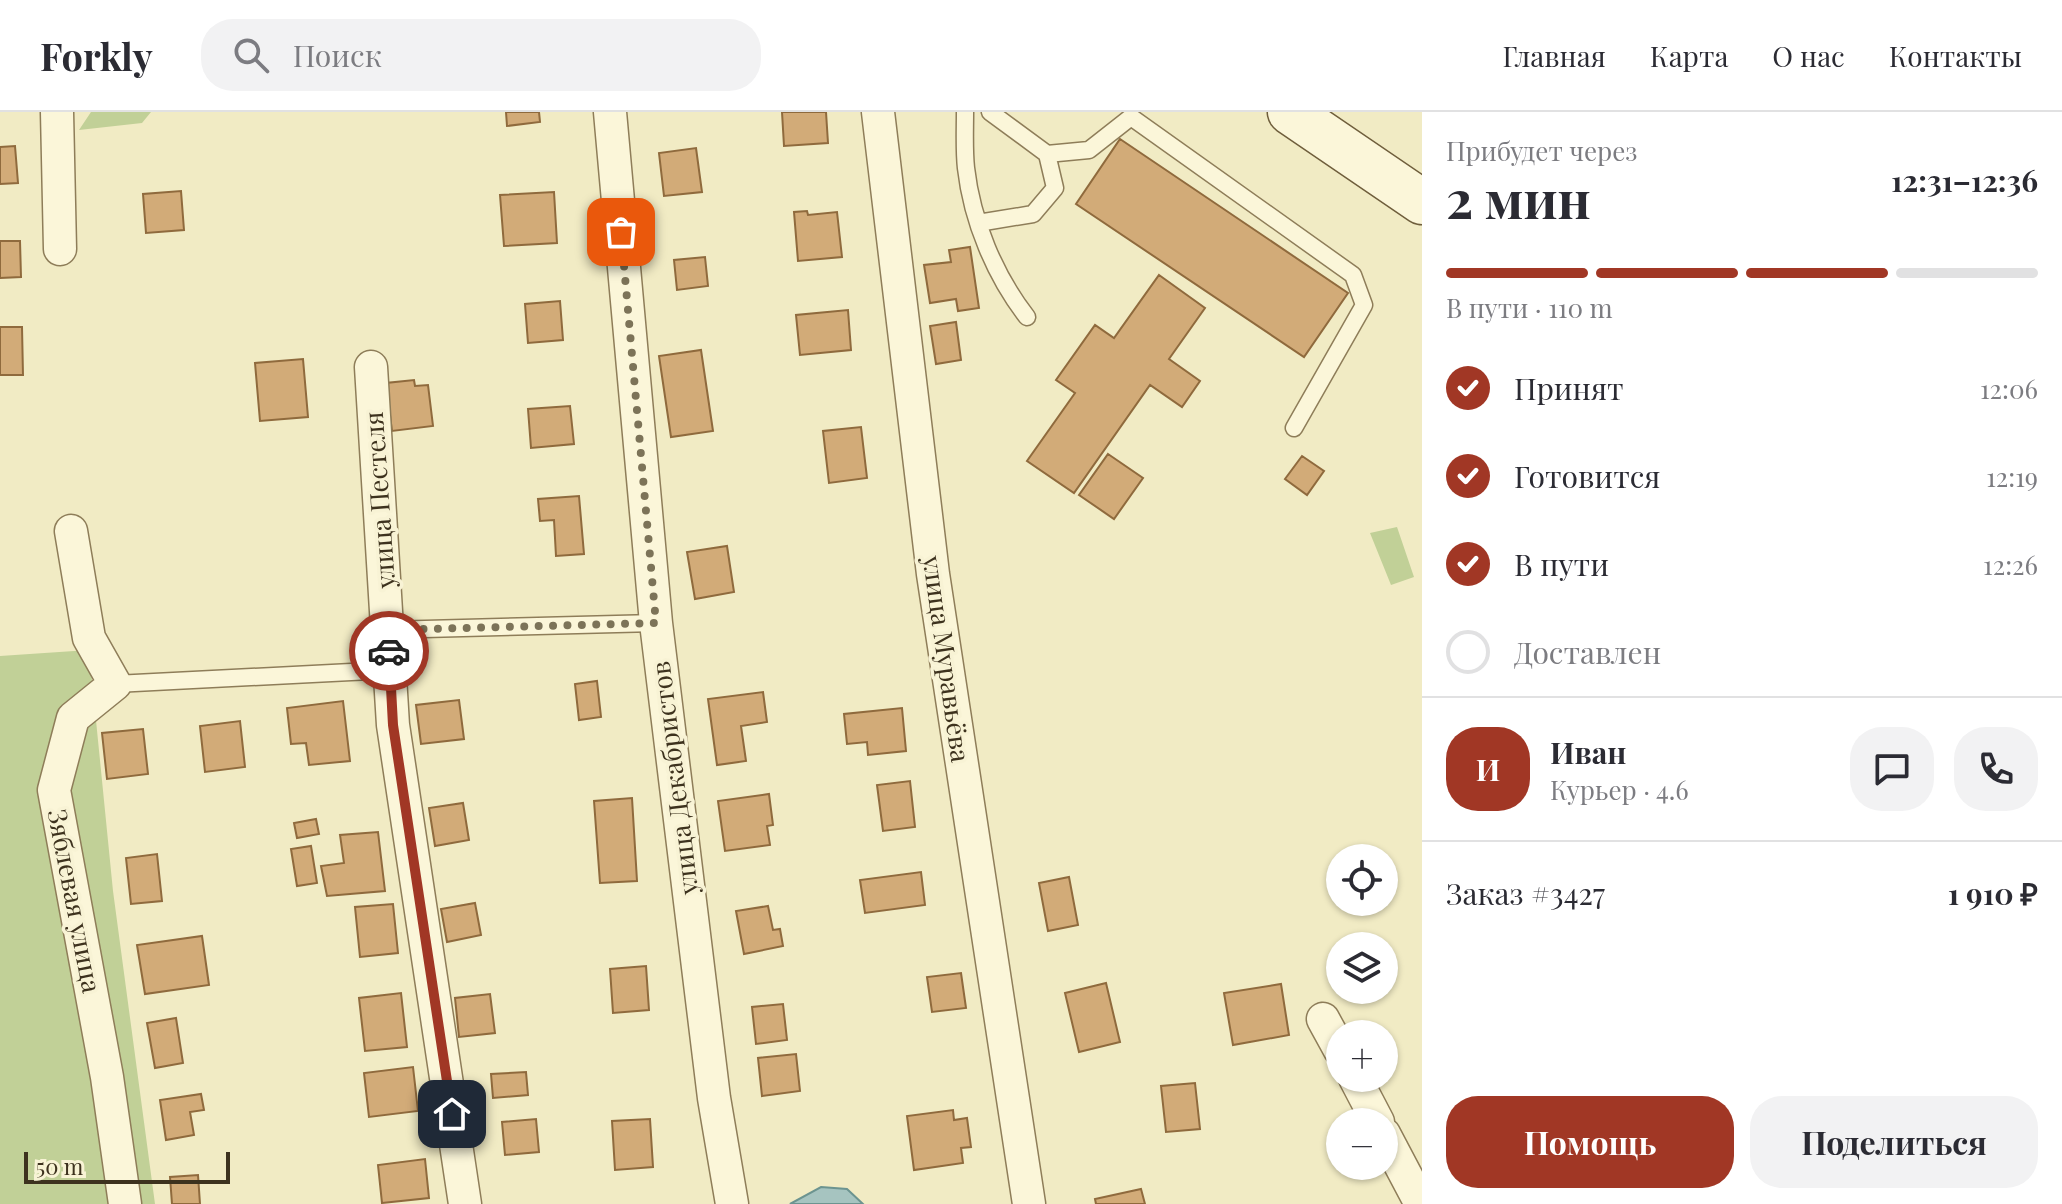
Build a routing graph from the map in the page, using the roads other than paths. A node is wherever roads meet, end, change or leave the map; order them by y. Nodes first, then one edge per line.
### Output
1 (57, 112) edge
2 (610, 112) edge
3 (878, 112) edge
4 (965, 112) edge
5 (990, 112) edge
6 (1290, 112) edge
7 (1047, 154) junction
8 (1422, 202) edge
9 (978, 223) junction
10 (60, 249) dead end
11 (1027, 317) dead end
12 (371, 367) dead end
13 (1294, 428) dead end
14 (71, 531) dead end
15 (656, 623) junction
16 (387, 630) junction
17 (390, 670) junction
18 (115, 684) junction
19 (1323, 1019) dead end
20 (1326, 1024) edge
21 (1398, 1160) edge
22 (125, 1204) edge
23 (465, 1204) edge
24 (732, 1204) edge
25 (1029, 1204) edge
26 (1421, 1204) edge

1 - 10 street
2 - 15 street, улица Декабристов
3 - 25 street, улица Муравьёва
4 - 9 lane
5 - 7 lane
6 - 8 main road
7 - 9 lane
7 - 13 lane
9 - 11 lane
12 - 16 street, улица Пестеля
14 - 18 street
15 - 16 lane
15 - 24 street, улица Декабристов
16 - 17 street, улица Пестеля
17 - 18 lane
17 - 23 street, улица Пестеля
18 - 22 street, Зяблевая улица
19 - 20 street
21 - 26 street

